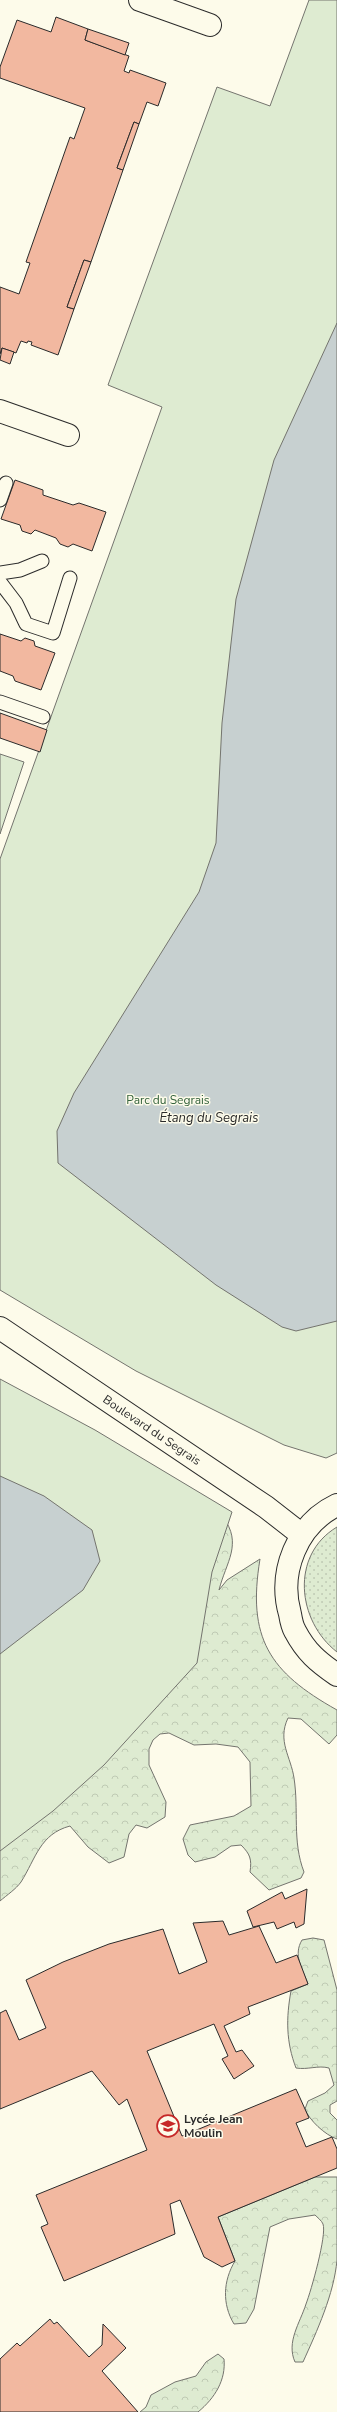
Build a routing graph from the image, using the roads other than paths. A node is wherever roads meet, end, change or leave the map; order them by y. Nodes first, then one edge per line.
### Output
1 (140, 0) edge
2 (210, 25) dead end
3 (0, 410) edge
4 (68, 435) dead end
5 (6, 483) dead end
6 (0, 500) edge
7 (42, 561) dead end
8 (0, 573) edge
9 (70, 578) dead end
10 (0, 582) edge
11 (0, 702) edge
12 (43, 717) dead end
13 (0, 1328) edge
14 (337, 1505) edge
15 (302, 1535) junction
16 (337, 1675) edge

1 - 2 street
3 - 4 street
5 - 6 lane
7 - 8 lane
9 - 10 lane
11 - 12 lane
13 - 15 street, Boulevard du Segrais
14 - 15 street
15 - 16 street

